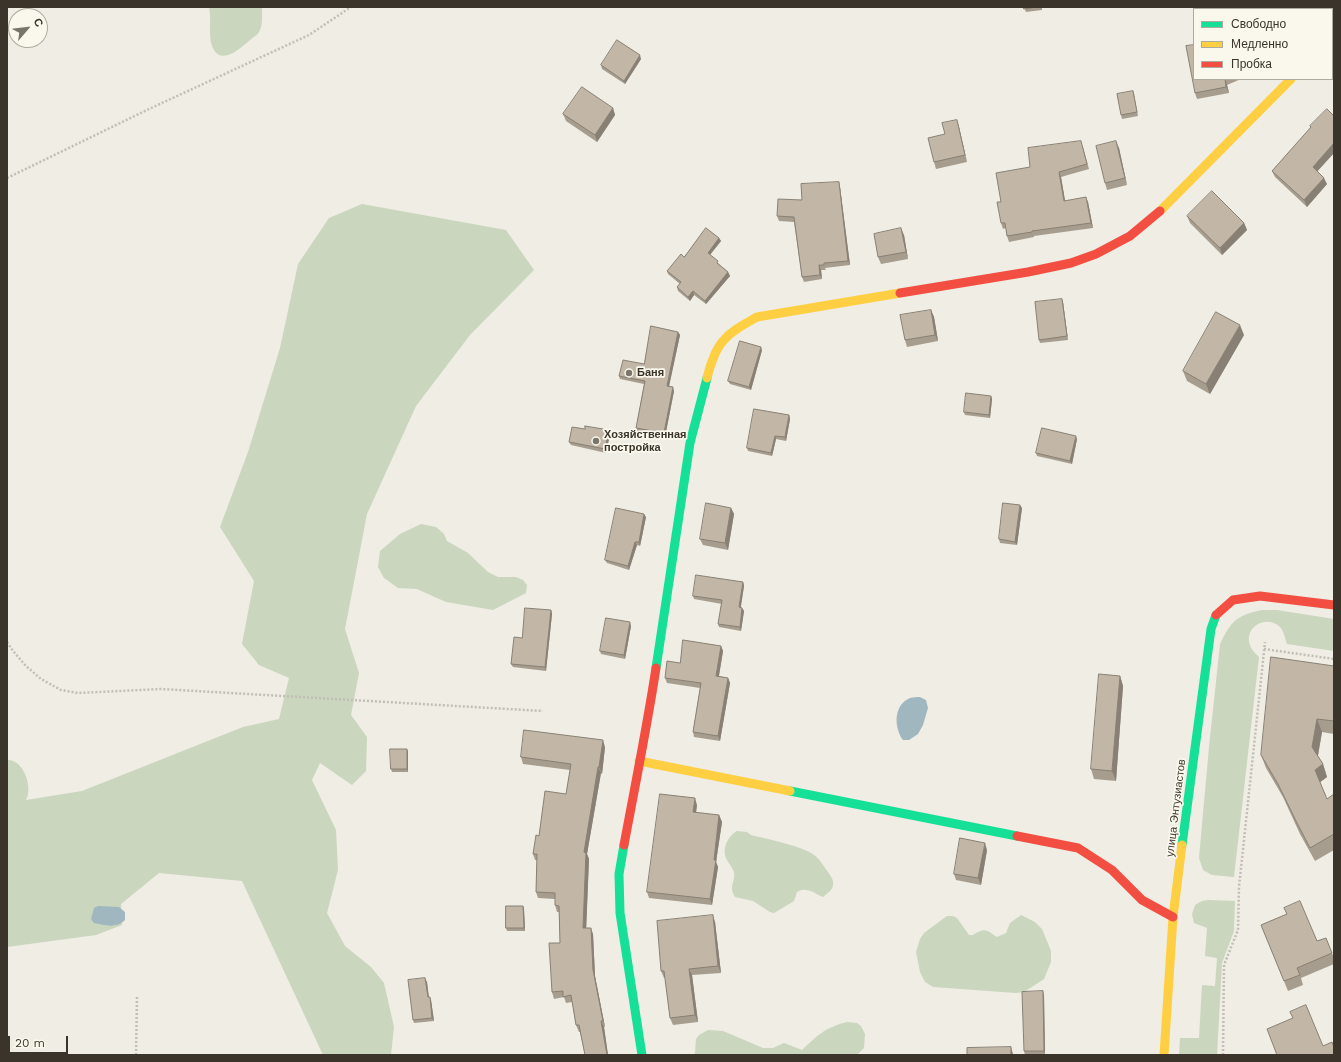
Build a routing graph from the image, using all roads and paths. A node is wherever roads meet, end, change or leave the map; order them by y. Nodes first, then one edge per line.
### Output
1 (351, 7) edge
2 (1290, 80) edge
3 (7, 178) edge
4 (1334, 605) edge
5 (7, 642) edge
6 (1265, 642) dead end
7 (1264, 649) junction
8 (1334, 659) edge
9 (543, 711) dead end
10 (639, 761) junction
11 (1173, 917) junction
12 (137, 997) dead end
13 (136, 1055) edge
14 (642, 1055) edge
15 (1164, 1055) edge
16 (1223, 1055) edge

1 - 3 path
2 - 10 street
4 - 11 street, улица Энтузиастов
5 - 9 path
6 - 7 path
7 - 8 path
7 - 16 path
10 - 11 street
10 - 14 street
11 - 15 street, улица Энтузиастов
12 - 13 path

